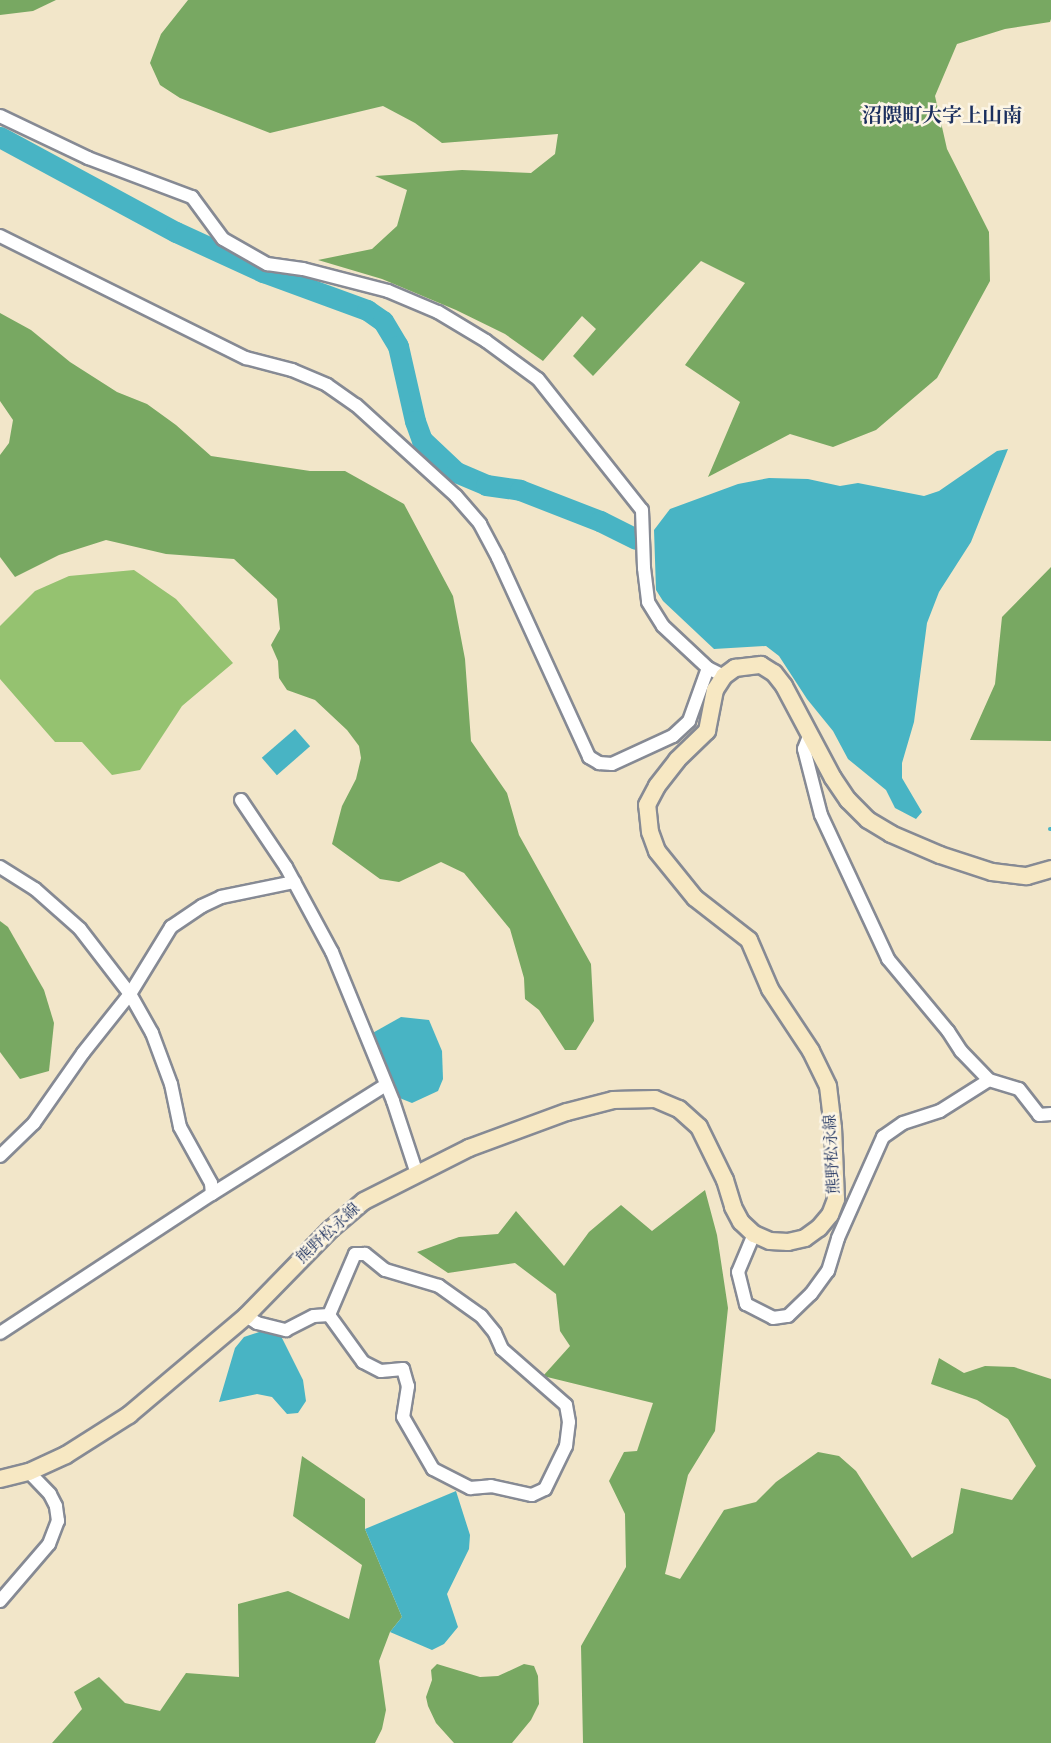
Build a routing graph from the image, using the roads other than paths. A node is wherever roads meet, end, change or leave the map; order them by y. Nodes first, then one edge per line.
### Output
1 (0, 116) edge
2 (0, 236) edge
3 (708, 668) junction
4 (724, 676) junction
5 (810, 734) junction
6 (241, 800) dead end
7 (0, 867) edge
8 (1051, 869) edge
9 (294, 882) junction
10 (130, 994) junction
11 (989, 1080) junction
12 (386, 1085) junction
13 (1051, 1114) edge
14 (0, 1156) edge
15 (417, 1174) junction
16 (212, 1194) junction
17 (819, 1228) junction
18 (754, 1234) junction
19 (838, 1238) junction
20 (329, 1315) junction
21 (246, 1316) junction
22 (0, 1333) edge
23 (28, 1472) junction
24 (0, 1479) edge
25 (0, 1601) edge

1 - 3 street
2 - 3 street
3 - 4 street
4 - 5 main road
4 - 17 main road, 熊野松永線
5 - 8 main road
5 - 11 street
6 - 9 street
7 - 10 street
9 - 10 street
9 - 12 street
10 - 14 street
10 - 16 street
11 - 13 street
11 - 19 street
12 - 15 street
12 - 16 street
15 - 18 main road, 熊野松永線
15 - 21 main road, 熊野松永線
16 - 22 street
17 - 18 main road
17 - 19 street
18 - 19 street
20 - 20 street
20 - 21 street
21 - 23 main road, 熊野松永線
23 - 24 main road, 熊野松永線
23 - 25 street

